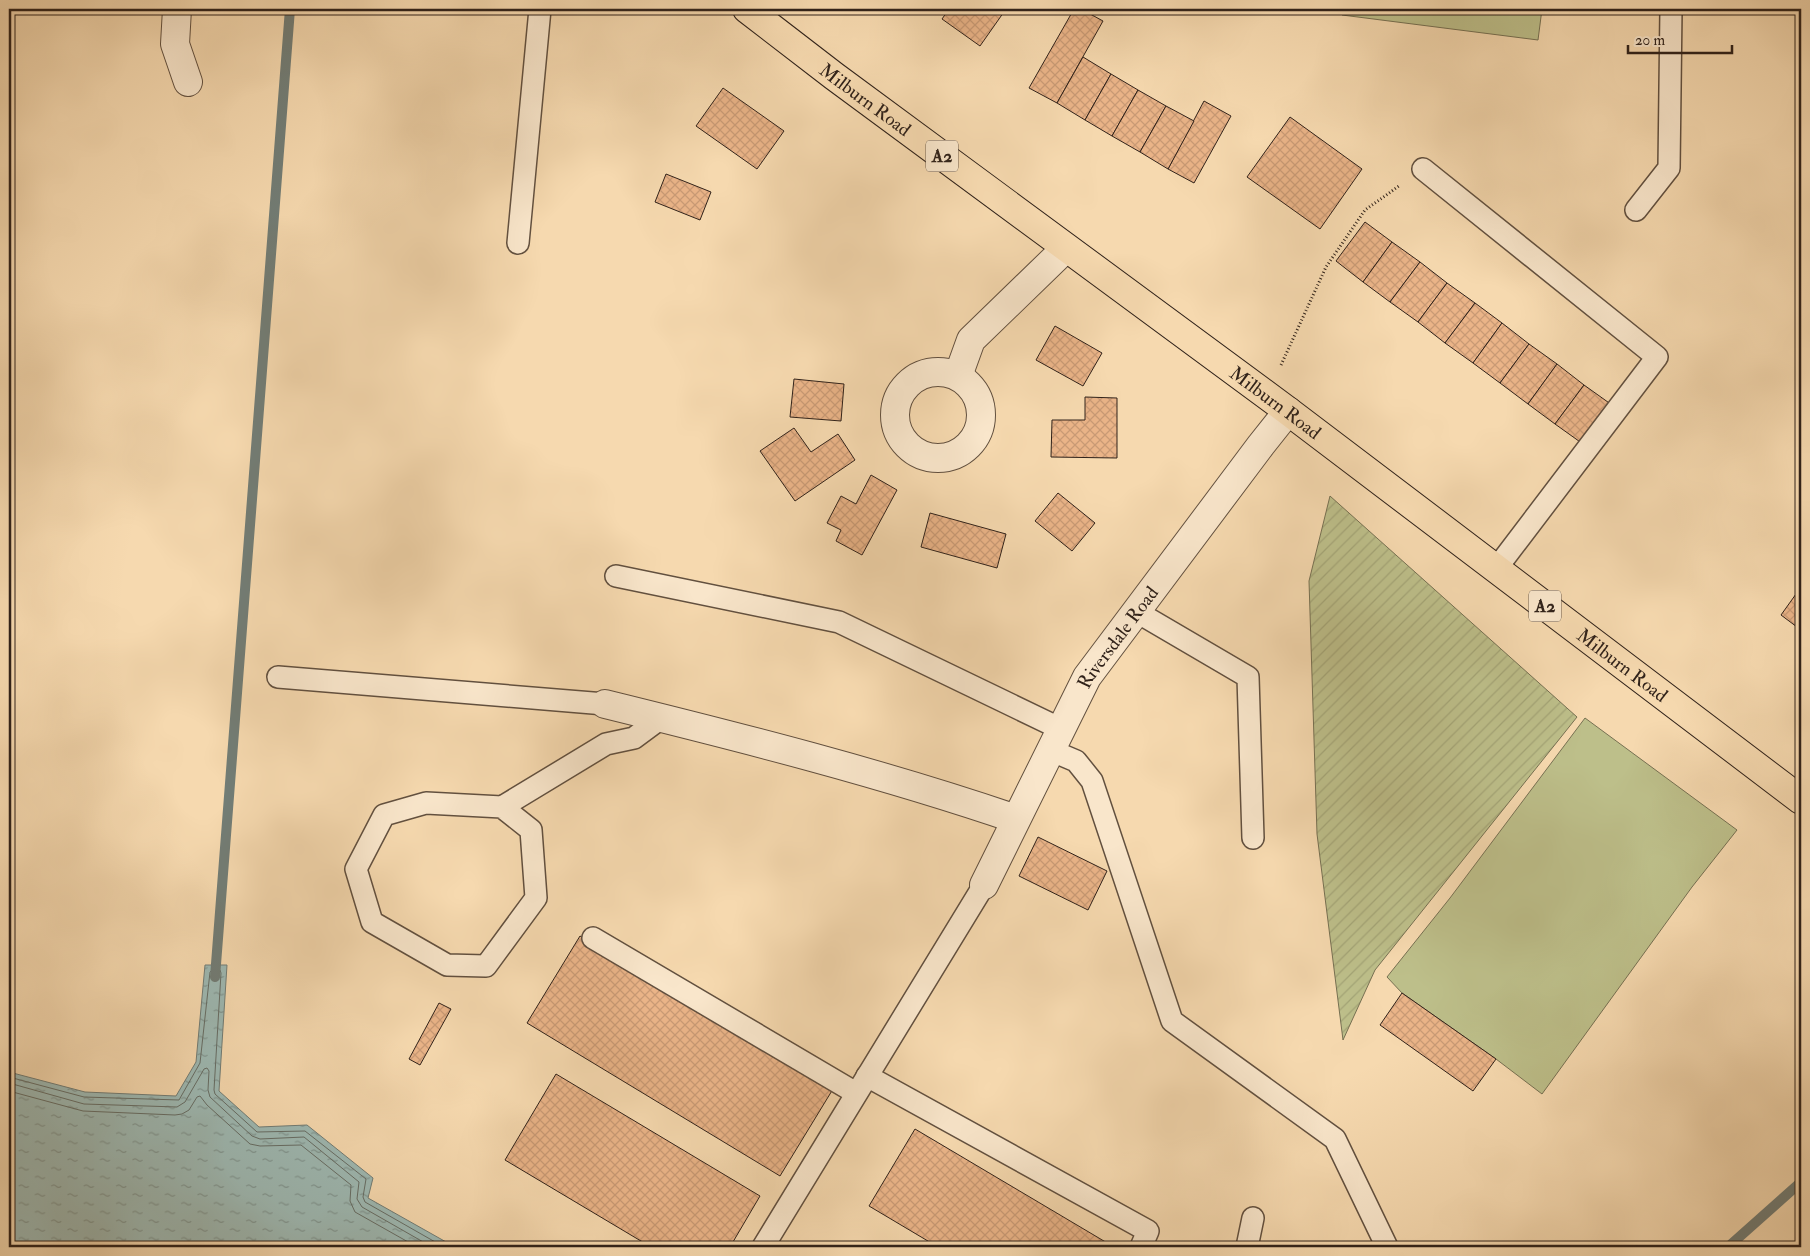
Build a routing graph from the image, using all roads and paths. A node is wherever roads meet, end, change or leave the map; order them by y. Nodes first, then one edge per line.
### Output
1 (177, 9) edge
2 (540, 9) edge
3 (747, 9) edge
4 (1671, 9) edge
5 (188, 82) dead end
6 (1423, 169) joint
7 (1636, 210) dead end
8 (518, 243) dead end
9 (1066, 248) junction
10 (958, 376) dead end
11 (1266, 395) junction
12 (1288, 411) junction
13 (1496, 569) junction
14 (616, 576) dead end
15 (1137, 612) junction
16 (278, 677) dead end
17 (605, 704) joint
18 (661, 718) junction
19 (1056, 740) junction
20 (1801, 800) edge
21 (502, 807) junction
22 (1016, 819) junction
23 (1253, 838) dead end
24 (984, 885) joint
25 (593, 938) dead end
26 (862, 1084) junction
27 (1253, 1218) dead end
28 (762, 1247) edge
29 (1141, 1247) edge
30 (1246, 1247) edge
31 (1387, 1247) edge

1 - 5 street
2 - 8 lane
3 - 9 main road, Milburn Road / A2
4 - 7 lane
6 - 11 path
6 - 13 lane
9 - 10 street
9 - 11 main road, Milburn Road / A2
11 - 12 main road, Milburn Road / A2
12 - 13 main road, Milburn Road / A2
12 - 15 street, Riversdale Road
13 - 20 main road, Milburn Road / A2
14 - 19 lane
15 - 19 street, Riversdale Road
15 - 23 lane
16 - 17 lane
17 - 18 street
18 - 21 lane
18 - 22 street
19 - 22 street, Riversdale Road
19 - 31 lane
21 - 21 lane
22 - 24 street, Riversdale Road
24 - 26 lane
25 - 26 lane
26 - 28 lane
26 - 29 lane
27 - 30 lane

